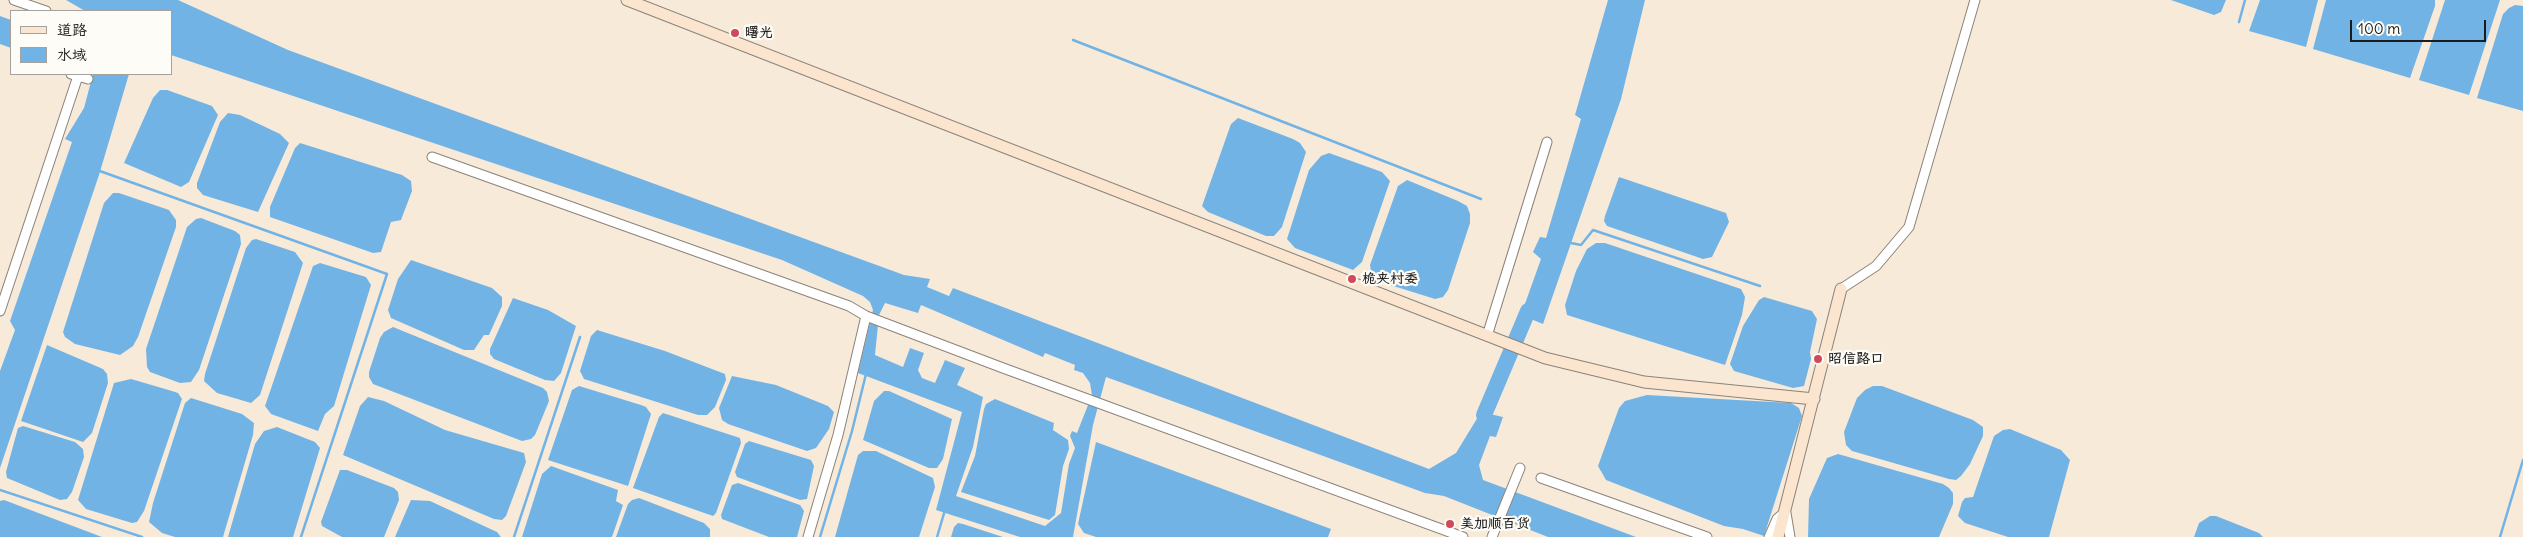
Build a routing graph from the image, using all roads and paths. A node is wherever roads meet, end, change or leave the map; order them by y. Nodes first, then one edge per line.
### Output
1 (14, 0) edge
2 (627, 0) edge
3 (1975, 0) edge
4 (43, 10) edge
5 (74, 75) edge
6 (88, 79) dead end
7 (1547, 142) dead end
8 (432, 157) dead end
9 (1841, 289) joint
10 (0, 311) edge
11 (866, 316) junction
12 (1487, 336) junction
13 (1814, 399) junction
14 (1520, 468) dead end
15 (1541, 478) dead end
16 (1784, 516) junction
17 (1444, 534) edge
18 (808, 537) edge
19 (1463, 537) edge
20 (1492, 537) edge
21 (1707, 537) edge
22 (1769, 537) edge
23 (1778, 537) edge
24 (1790, 537) edge

1 - 4 street
2 - 12 street
3 - 9 street
5 - 6 street
5 - 10 street
7 - 12 street
8 - 11 street
9 - 13 street
11 - 17 street
11 - 18 street
12 - 13 street
13 - 16 street
14 - 20 street
15 - 21 street
16 - 22 street
16 - 23 street
16 - 24 street
17 - 19 street

